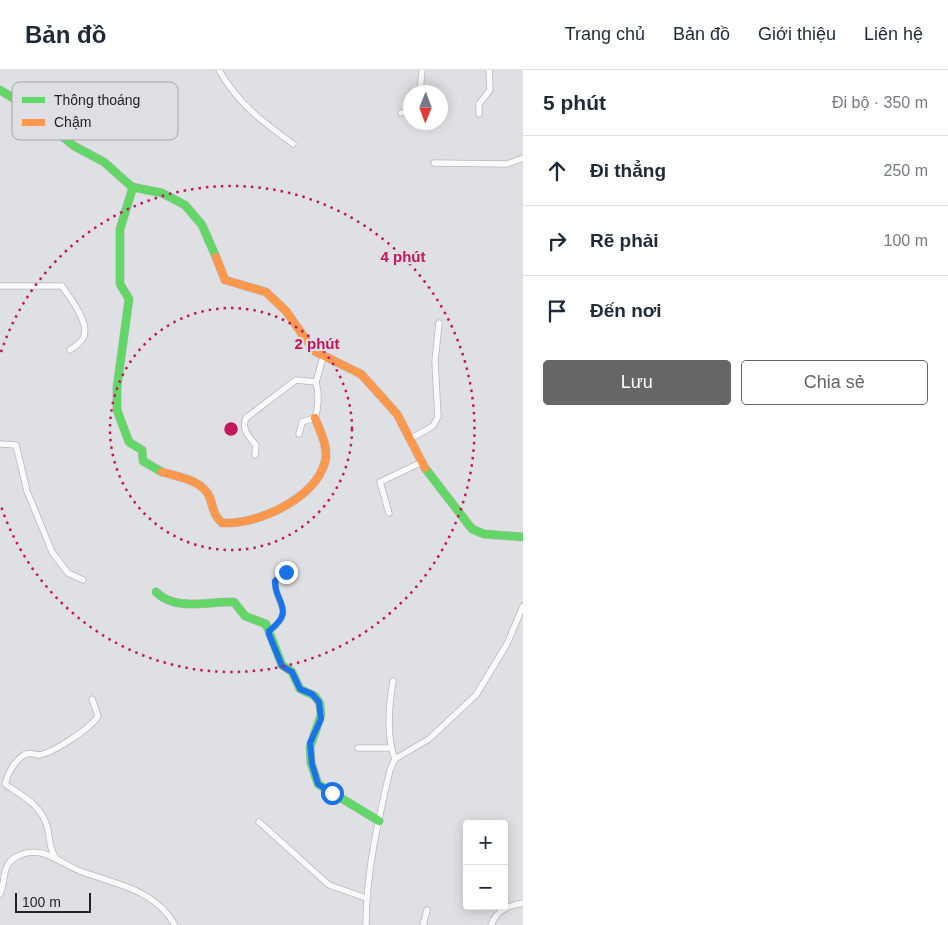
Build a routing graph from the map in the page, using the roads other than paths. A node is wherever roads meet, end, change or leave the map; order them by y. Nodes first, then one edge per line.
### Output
1 (219, 70) edge
2 (422, 70) edge
3 (489, 70) edge
4 (421, 85) edge
5 (0, 90) edge
6 (12, 97) edge
7 (479, 114) dead end
8 (67, 140) edge
9 (293, 144) dead end
10 (523, 158) edge
11 (434, 163) dead end
12 (133, 188) junction
13 (0, 286) edge
14 (439, 323) dead end
15 (70, 350) dead end
16 (324, 357) junction
17 (316, 382) junction
18 (315, 418) junction
19 (299, 434) dead end
20 (412, 438) junction
21 (0, 444) edge
22 (255, 455) dead end
23 (422, 462) junction
24 (389, 513) dead end
25 (523, 537) edge
26 (290, 569) dead end
27 (82, 580) dead end
28 (156, 592) dead end
29 (523, 606) edge
30 (269, 631) junction
31 (392, 681) dead end
32 (92, 699) dead end
33 (358, 748) dead end
34 (391, 748) junction
35 (395, 759) junction
36 (379, 821) junction
37 (259, 822) dead end
38 (55, 857) junction
39 (0, 894) edge
40 (366, 898) junction
41 (523, 903) edge
42 (427, 910) dead end
43 (175, 925) edge
44 (366, 925) edge
45 (423, 925) edge
46 (490, 925) edge

1 - 9 street
2 - 4 street
3 - 7 street
5 - 6 street
8 - 12 street
10 - 11 street
12 - 16 street
12 - 18 street
13 - 15 street
14 - 20 street
16 - 17 street
16 - 20 street
17 - 18 street
17 - 22 street
18 - 19 street
20 - 23 street
21 - 27 street
23 - 24 street
23 - 25 street
26 - 30 street
28 - 30 street
29 - 35 street
30 - 36 street
31 - 34 street
32 - 38 street
33 - 34 street
34 - 35 street
35 - 36 street
36 - 40 street
37 - 40 street
38 - 39 street
38 - 43 street
40 - 44 street
41 - 46 street
42 - 45 street

